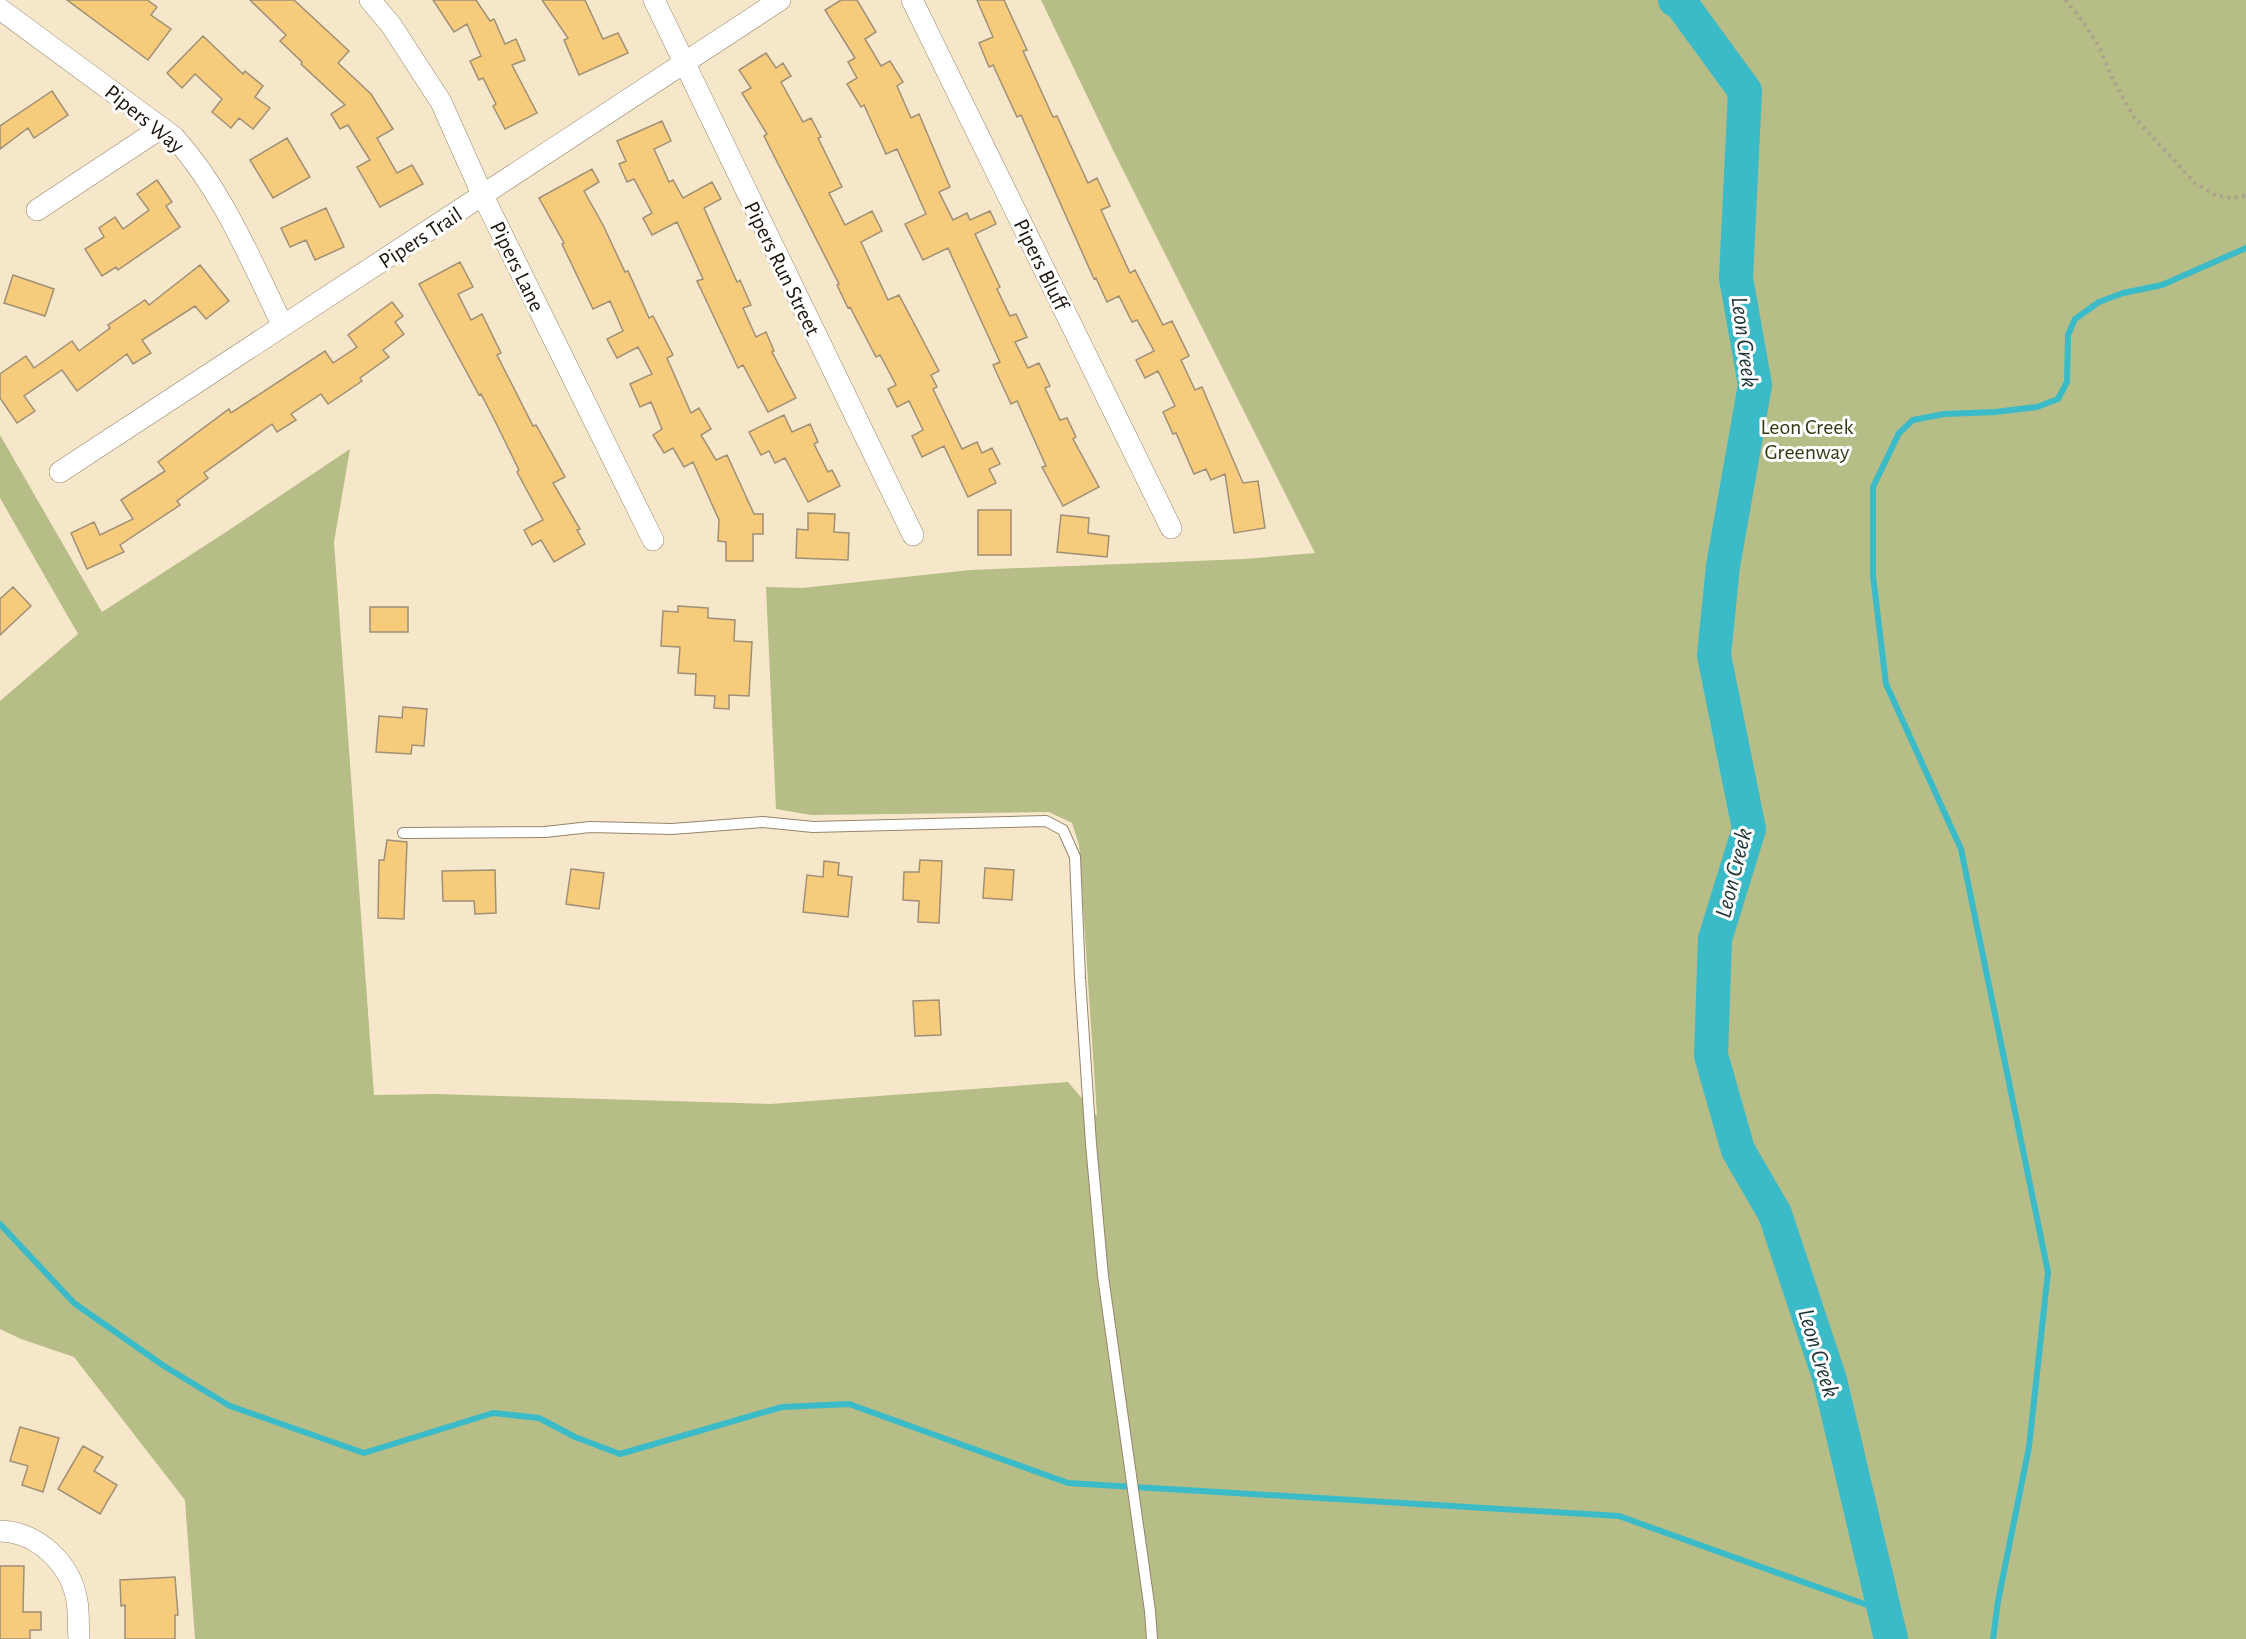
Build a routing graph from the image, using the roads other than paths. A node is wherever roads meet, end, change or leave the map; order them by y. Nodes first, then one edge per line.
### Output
1 (370, 0) edge
2 (654, 0) edge
3 (780, 0) edge
4 (912, 0) edge
5 (0, 9) edge
6 (683, 63) junction
7 (161, 128) junction
8 (483, 196) junction
9 (37, 210) dead end
10 (283, 326) junction
11 (60, 472) dead end
12 (1171, 528) dead end
13 (913, 535) dead end
14 (653, 540) dead end
15 (403, 833) dead end
16 (0, 1531) edge
17 (79, 1639) edge
18 (1152, 1639) edge

1 - 8 street, Pipers Lane
2 - 6 street, Pipers Run Street
3 - 6 street, Pipers Trail
4 - 12 street, Pipers Bluff
5 - 7 street, Pipers Way
6 - 8 street, Pipers Trail
6 - 13 street, Pipers Run Street
7 - 9 street
7 - 10 street, Pipers Way
8 - 10 street, Pipers Trail
8 - 14 street, Pipers Lane
10 - 11 street, Pipers Trail
15 - 18 lane
16 - 17 street

